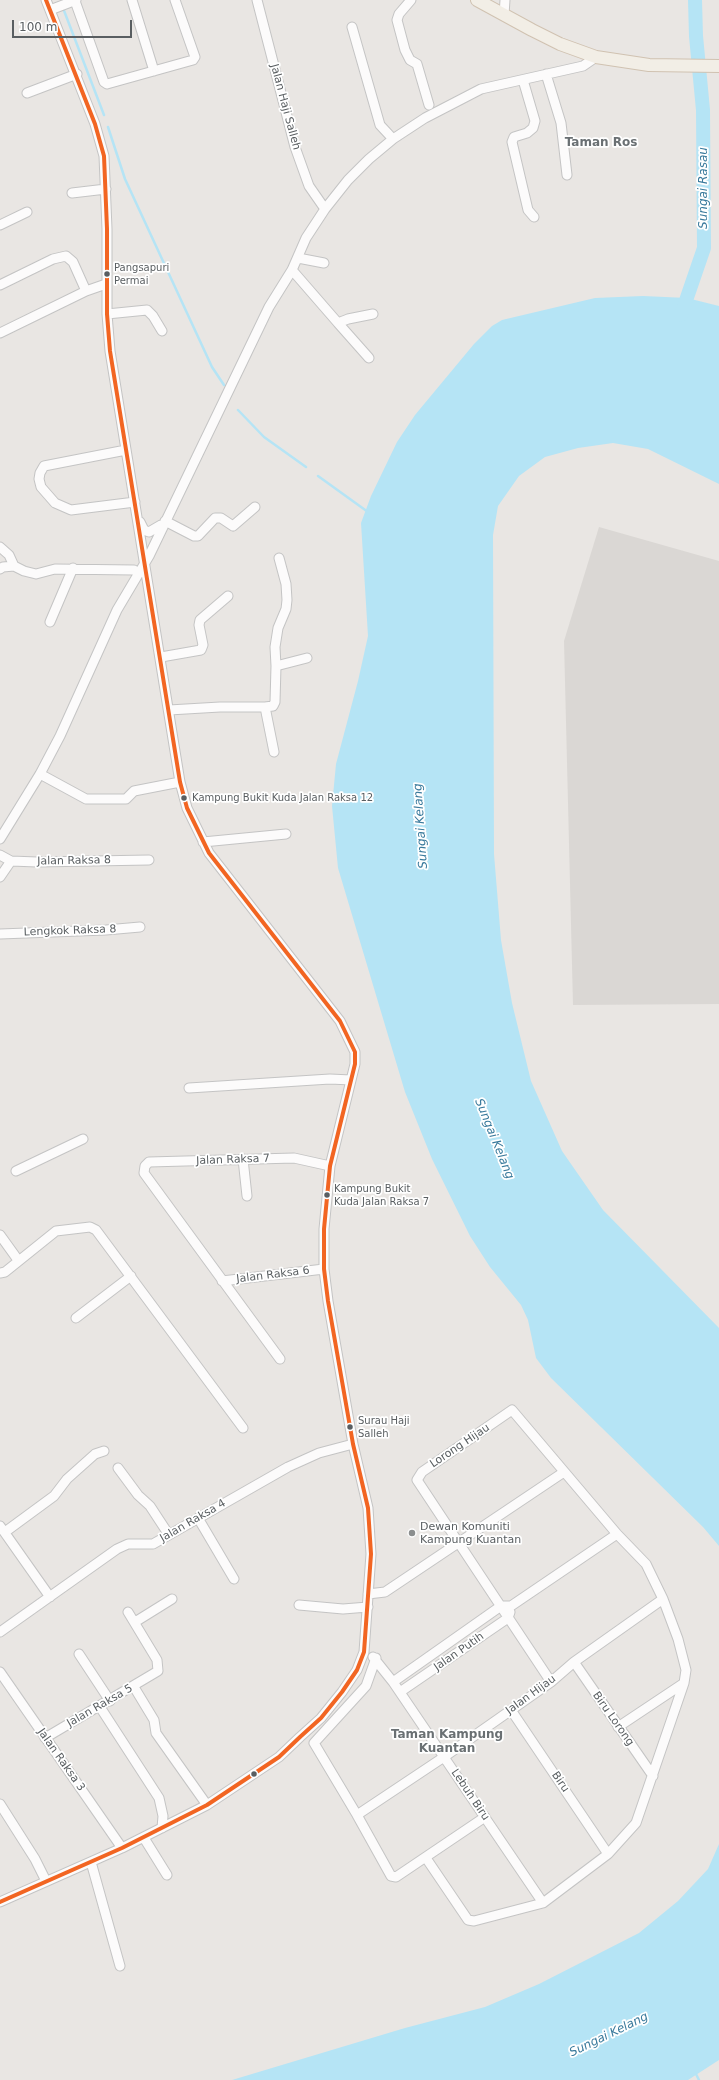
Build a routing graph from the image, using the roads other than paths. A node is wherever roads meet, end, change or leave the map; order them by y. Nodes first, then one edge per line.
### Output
1 (46, 0) edge
2 (75, 0) edge
3 (132, 0) edge
4 (175, 0) edge
5 (258, 0) edge
6 (411, 0) edge
7 (477, 0) edge
8 (505, 0) edge
9 (50, 10) junction
10 (504, 15) junction
11 (352, 27) dead end
12 (596, 57) junction
13 (719, 66) edge
14 (154, 71) junction
15 (77, 74) junction
16 (546, 74) junction
17 (523, 80) junction
18 (27, 93) dead end
19 (428, 104) dead end
20 (393, 139) junction
21 (567, 175) dead end
22 (106, 189) junction
23 (72, 193) dead end
24 (325, 209) junction
25 (27, 212) dead end
26 (534, 217) dead end
27 (0, 224) edge
28 (298, 258) junction
29 (324, 263) dead end
30 (292, 270) junction
31 (106, 284) junction
32 (0, 285) edge
33 (86, 291) junction
34 (107, 314) junction
35 (373, 314) dead end
36 (338, 323) junction
37 (162, 331) dead end
38 (0, 333) edge
39 (369, 358) dead end
40 (126, 450) junction
41 (136, 502) junction
42 (255, 507) dead end
43 (138, 519) junction
44 (164, 521) junction
45 (0, 547) edge
46 (143, 552) junction
47 (279, 558) dead end
48 (145, 562) junction
49 (14, 566) junction
50 (73, 568) junction
51 (0, 569) edge
52 (134, 570) junction
53 (149, 590) junction
54 (126, 595) junction
55 (228, 596) dead end
56 (119, 607) junction
57 (50, 622) dead end
58 (160, 657) junction
59 (307, 658) dead end
60 (276, 666) junction
61 (265, 707) junction
62 (169, 710) junction
63 (274, 752) dead end
64 (40, 774) junction
65 (180, 782) junction
66 (286, 834) dead end
67 (0, 839) edge
68 (203, 842) junction
69 (0, 854) edge
70 (11, 860) junction
71 (149, 860) dead end
72 (0, 877) edge
73 (140, 927) dead end
74 (0, 934) edge
75 (351, 1080) junction
76 (189, 1088) dead end
77 (83, 1139) dead end
78 (243, 1159) junction
79 (330, 1166) junction
80 (16, 1171) dead end
81 (246, 1196) dead end
82 (0, 1236) edge
83 (18, 1260) junction
84 (324, 1269) junction
85 (0, 1272) edge
86 (131, 1276) junction
87 (222, 1281) junction
88 (76, 1318) dead end
89 (280, 1359) dead end
90 (243, 1428) dead end
91 (352, 1444) junction
92 (104, 1452) dead end
93 (118, 1468) dead end
94 (564, 1472) junction
95 (198, 1518) junction
96 (2, 1529) edge
97 (617, 1534) junction
98 (169, 1535) junction
99 (459, 1544) junction
100 (234, 1579) dead end
101 (368, 1594) junction
102 (50, 1597) junction
103 (172, 1598) dead end
104 (663, 1599) junction
105 (299, 1605) dead end
106 (506, 1606) junction
107 (368, 1607) junction
108 (128, 1612) dead end
109 (508, 1618) junction
110 (135, 1622) junction
111 (0, 1632) edge
112 (364, 1652) junction
113 (79, 1654) dead end
114 (376, 1658) junction
115 (574, 1662) junction
116 (0, 1672) edge
117 (393, 1682) junction
118 (551, 1682) junction
119 (684, 1683) junction
120 (134, 1687) junction
121 (400, 1692) junction
122 (110, 1701) junction
123 (100, 1706) junction
124 (512, 1710) junction
125 (618, 1727) junction
126 (45, 1738) junction
127 (444, 1757) junction
128 (653, 1776) junction
129 (0, 1804) edge
130 (207, 1805) junction
131 (358, 1815) junction
132 (485, 1817) junction
133 (162, 1828) junction
134 (144, 1838) junction
135 (122, 1848) junction
136 (608, 1854) junction
137 (426, 1858) junction
138 (91, 1862) junction
139 (167, 1875) dead end
140 (46, 1881) junction
141 (0, 1902) edge
142 (543, 1903) junction
143 (120, 1966) dead end

1 - 9 street
2 - 9 street
2 - 14 street
3 - 14 street
4 - 14 street
5 - 24 street, Jalan Haji Salleh
6 - 19 street
7 - 10 main road
8 - 10 street
9 - 15 street
10 - 12 main road
11 - 20 street
12 - 13 main road
12 - 16 street
15 - 18 street
15 - 22 street
16 - 17 street
16 - 21 street
17 - 20 street
17 - 26 street
20 - 24 street
22 - 23 street
22 - 31 street
24 - 28 street
25 - 27 street
28 - 29 street
28 - 30 street
30 - 36 street
30 - 44 street
31 - 33 street
31 - 34 street
32 - 33 street
33 - 38 street
34 - 37 street
34 - 40 street
35 - 36 street
36 - 39 street
40 - 41 street
40 - 41 street
41 - 43 street
42 - 44 street
43 - 44 street
43 - 46 street
44 - 46 street
44 - 48 street
45 - 49 street
46 - 48 street
46 - 52 street
47 - 60 street
48 - 53 street
48 - 54 street
49 - 50 street
49 - 51 street
50 - 52 street
50 - 57 street
52 - 56 street
53 - 54 street
53 - 58 street
54 - 56 street
55 - 58 street
56 - 64 street
58 - 62 street
59 - 60 street
60 - 61 street
61 - 62 street
61 - 63 street
62 - 65 street
64 - 65 street
64 - 67 street
65 - 68 street
66 - 68 street
68 - 75 street
69 - 70 street, Jalan Raksa 8
70 - 71 street, Jalan Raksa 8
70 - 72 street
73 - 74 street, Lengkok Raksa 8
75 - 76 street
75 - 79 street
77 - 80 street
78 - 79 street, Jalan Raksa 7
78 - 81 street
78 - 87 street, Jalan Raksa 7
79 - 84 street
82 - 83 street
83 - 85 street
83 - 86 street
84 - 87 street, Jalan Raksa 6
84 - 91 street
86 - 88 street
86 - 90 street
87 - 89 street
91 - 95 street, Jalan Raksa 4
91 - 101 street
92 - 96 street
93 - 98 street
94 - 97 street
94 - 99 street
94 - 99 street, Lorong Hijau
95 - 98 street, Jalan Raksa 4
95 - 100 street
96 - 102 street
97 - 104 street
97 - 106 street, Jalan Putih
98 - 102 street, Jalan Raksa 4
99 - 101 street
99 - 106 street
101 - 107 street
102 - 111 street, Jalan Raksa 4
103 - 110 street
104 - 115 street, Jalan Hijau
104 - 119 street
105 - 107 street
106 - 109 street
106 - 117 street, Jalan Putih
107 - 112 street
108 - 110 street
109 - 118 street
109 - 121 street, Jalan Putih
110 - 120 street, Jalan Raksa 5
112 - 114 street, Lebuh Biru
112 - 130 street
113 - 122 street
114 - 117 street, Lebuh Biru
114 - 131 street
115 - 118 street, Jalan Hijau
115 - 125 street, Biru Lorong
116 - 126 street, Jalan Raksa 3
117 - 121 street, Lebuh Biru
118 - 124 street, Jalan Hijau
119 - 125 street
119 - 128 street
120 - 122 street, Jalan Raksa 5
120 - 130 street
121 - 127 street, Lebuh Biru
122 - 123 street, Jalan Raksa 5
123 - 126 street, Jalan Raksa 5
123 - 133 street
124 - 127 street, Jalan Hijau
124 - 136 street, Biru
125 - 128 street, Biru Lorong
126 - 135 street, Jalan Raksa 3
127 - 131 street, Jalan Hijau
127 - 132 street, Lebuh Biru
128 - 136 street
129 - 140 street
130 - 133 street
131 - 137 street
132 - 137 street
132 - 142 street, Lebuh Biru
133 - 134 street
134 - 135 street
134 - 139 street
135 - 138 street
136 - 142 street
137 - 142 street
138 - 140 street
138 - 143 street
140 - 141 street

